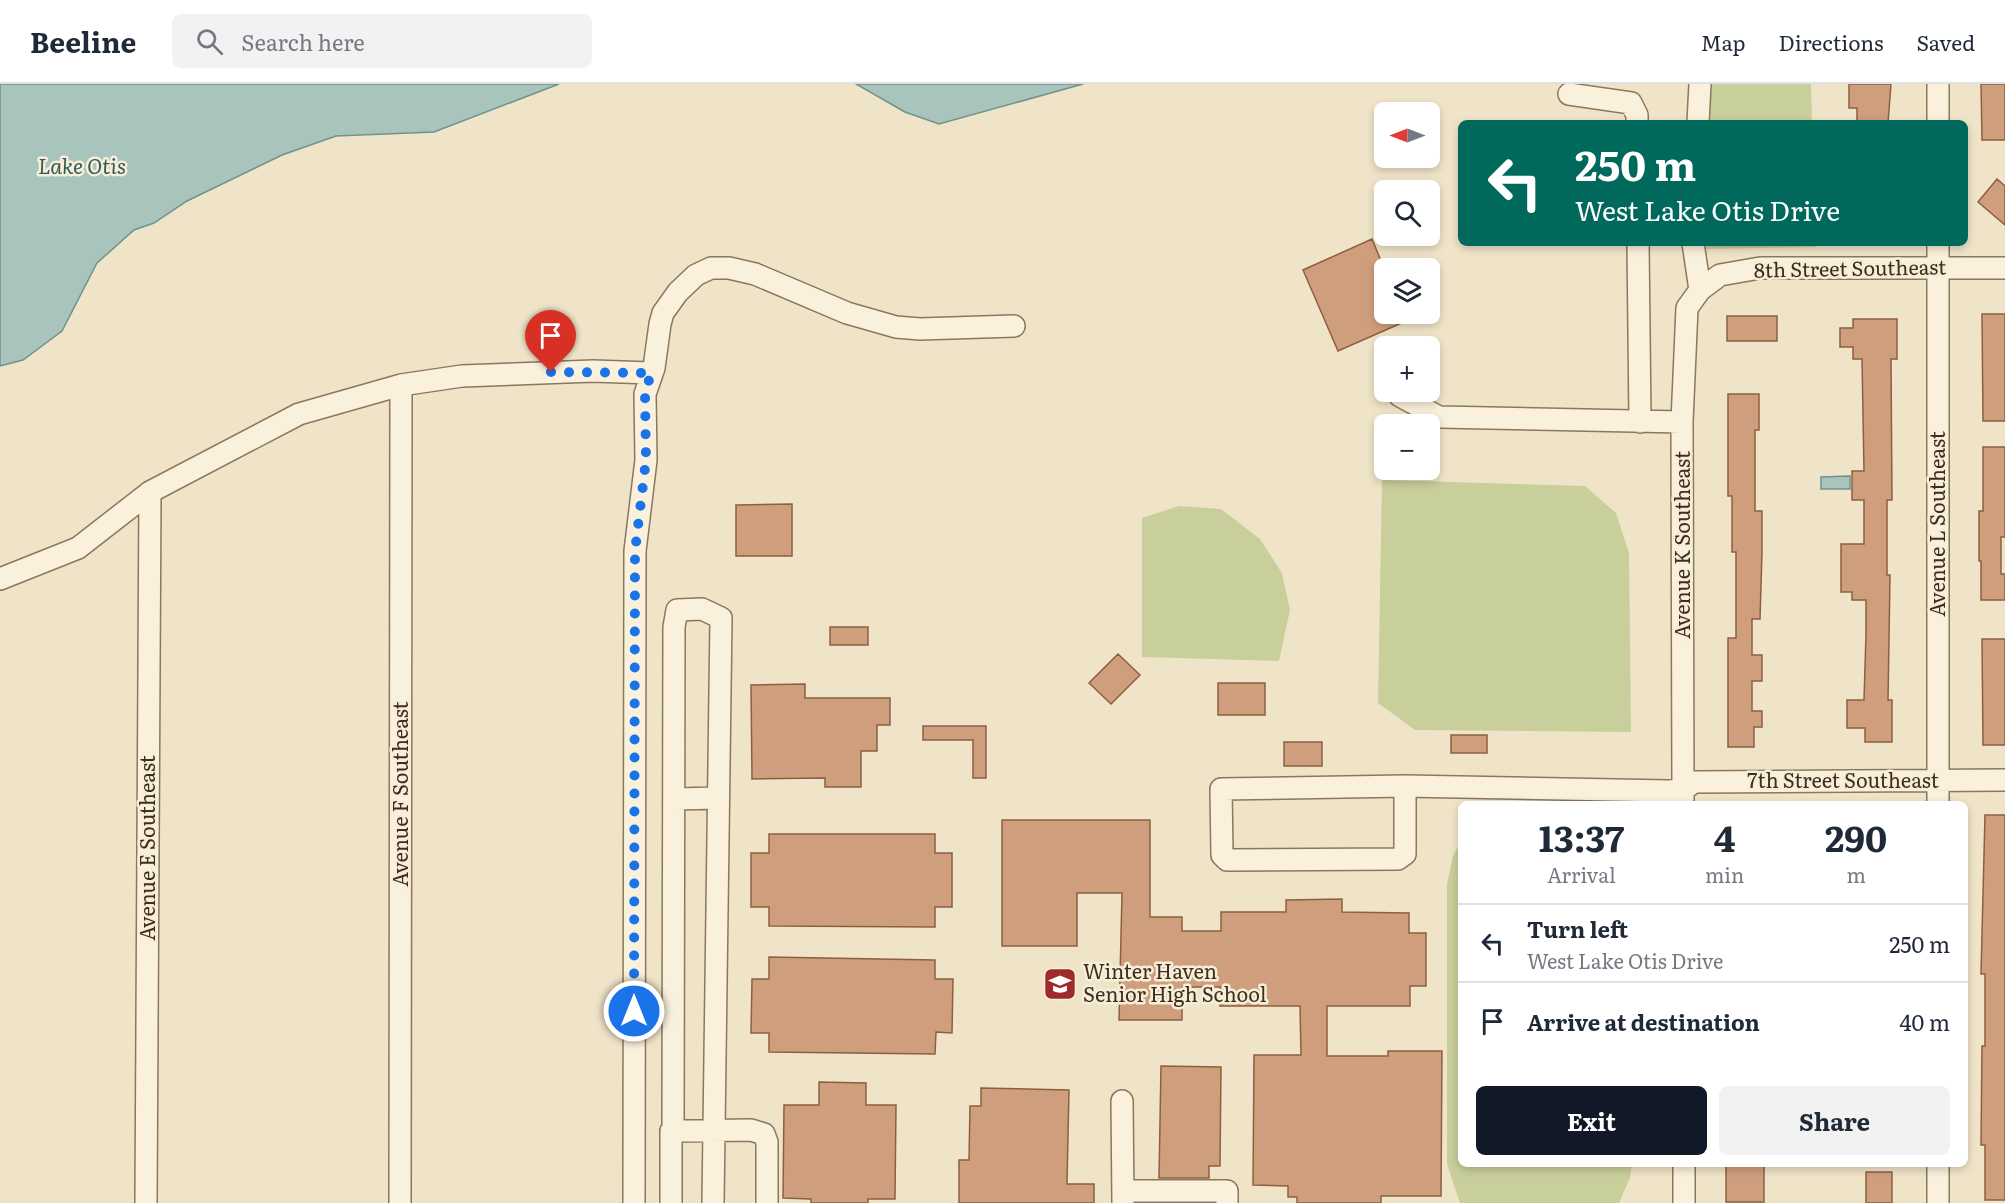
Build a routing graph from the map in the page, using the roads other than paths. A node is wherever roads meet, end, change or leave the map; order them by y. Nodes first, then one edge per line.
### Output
1 (1700, 84) edge
2 (1938, 84) edge
3 (1569, 94) dead end
4 (1637, 120) edge
5 (1698, 120) edge
6 (1938, 120) edge
7 (1638, 246) edge
8 (1693, 246) edge
9 (1938, 246) edge
10 (1938, 268) junction
11 (2005, 268) edge
12 (1700, 290) junction
13 (1014, 326) dead end
14 (651, 373) junction
15 (400, 385) junction
16 (1411, 402) edge
17 (1640, 422) junction
18 (1682, 422) junction
19 (150, 492) junction
20 (0, 579) edge
21 (2005, 780) edge
22 (1938, 781) junction
23 (1405, 786) junction
24 (1683, 797) edge
25 (718, 798) junction
26 (674, 799) junction
27 (1938, 801) edge
28 (1122, 1101) dead end
29 (673, 1131) junction
30 (713, 1131) junction
31 (1684, 1167) edge
32 (1938, 1167) edge
33 (1123, 1197) edge
34 (1227, 1197) edge
35 (146, 1203) edge
36 (400, 1203) edge
37 (634, 1203) edge
38 (671, 1203) edge
39 (713, 1203) edge
40 (767, 1203) edge
41 (1684, 1203) edge
42 (1938, 1203) edge

1 - 5 street
2 - 6 street
3 - 4 street
7 - 17 street
8 - 12 street
9 - 10 street, Avenue L Southeast
10 - 11 street, 8th Street Southeast
10 - 12 street, 8th Street Southeast
10 - 22 street, Avenue L Southeast
12 - 18 street, Avenue K Southeast
13 - 14 street
14 - 15 street
14 - 37 street
15 - 19 street
15 - 36 street, Avenue F Southeast
16 - 17 street
17 - 18 street
18 - 24 street, Avenue K Southeast
19 - 20 street
19 - 35 street, Avenue E Southeast
21 - 22 street, 7th Street Southeast
22 - 24 street, 7th Street Southeast
22 - 27 street, Avenue L Southeast
23 - 23 street, 7th Street Southeast
23 - 24 street, 7th Street Southeast
25 - 26 street
25 - 26 street
25 - 30 street
26 - 29 street
28 - 33 street
29 - 30 street
29 - 38 street
30 - 39 street
30 - 40 street
31 - 41 street
32 - 42 street
33 - 34 street

